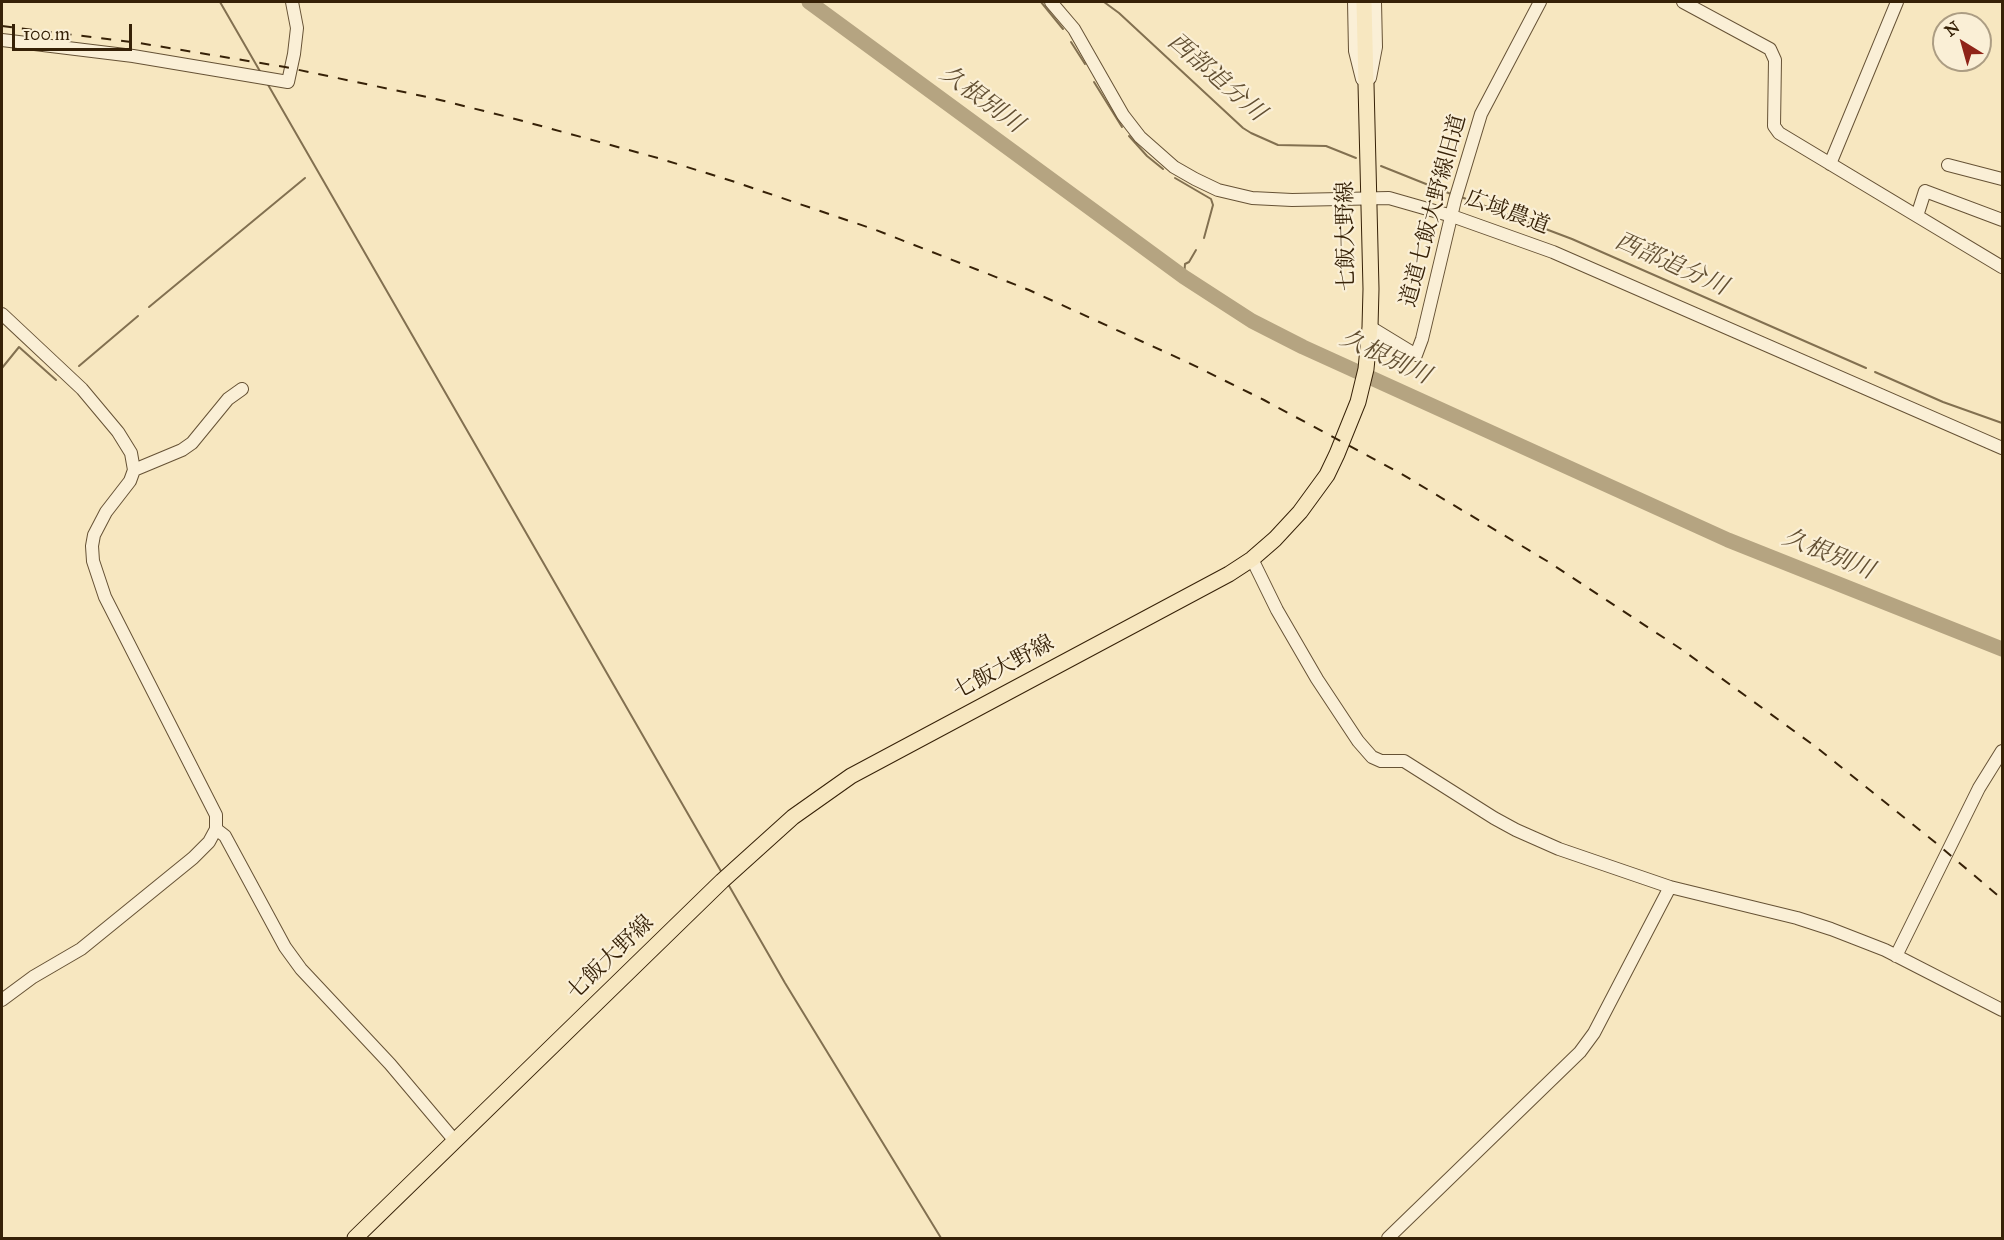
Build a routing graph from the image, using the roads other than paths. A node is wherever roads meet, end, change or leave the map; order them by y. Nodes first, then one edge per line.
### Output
1 (292, 2) edge
2 (1051, 2) edge
3 (1354, 2) edge
4 (1364, 2) edge
5 (1374, 2) edge
6 (1540, 2) edge
7 (1683, 2) edge
8 (1897, 2) edge
9 (2, 40) edge
10 (1366, 100) junction
11 (1830, 164) junction
12 (1948, 165) dead end
13 (2002, 179) edge
14 (1369, 198) junction
15 (1452, 216) junction
16 (1917, 216) junction
17 (2002, 220) edge
18 (2002, 267) edge
19 (2, 314) edge
20 (1370, 332) junction
21 (242, 389) dead end
22 (2002, 448) edge
23 (134, 470) junction
24 (1252, 558) junction
25 (2002, 751) edge
26 (216, 829) junction
27 (1670, 887) junction
28 (1896, 956) junction
29 (2, 1000) edge
30 (2002, 1010) edge
31 (455, 1141) junction
32 (355, 1239) edge
33 (1388, 1239) edge

1 - 9 street
2 - 14 street, 広域農道
3 - 10 street
4 - 10 main road, 七飯大野線
5 - 10 street
6 - 15 street, 道道七飯大野線旧道
7 - 11 street
8 - 11 street
10 - 14 main road, 七飯大野線
11 - 16 street
12 - 13 street
14 - 15 street, 広域農道
14 - 20 main road, 七飯大野線
15 - 20 street, 道道七飯大野線旧道
15 - 22 street, 広域農道
16 - 17 street
16 - 18 street
19 - 23 street
20 - 24 main road, 七飯大野線
21 - 23 street
23 - 26 street
24 - 27 street
24 - 31 main road, 七飯大野線
25 - 28 street
26 - 29 street
26 - 31 street
27 - 28 street
27 - 33 street
28 - 30 street
31 - 32 main road, 七飯大野線

